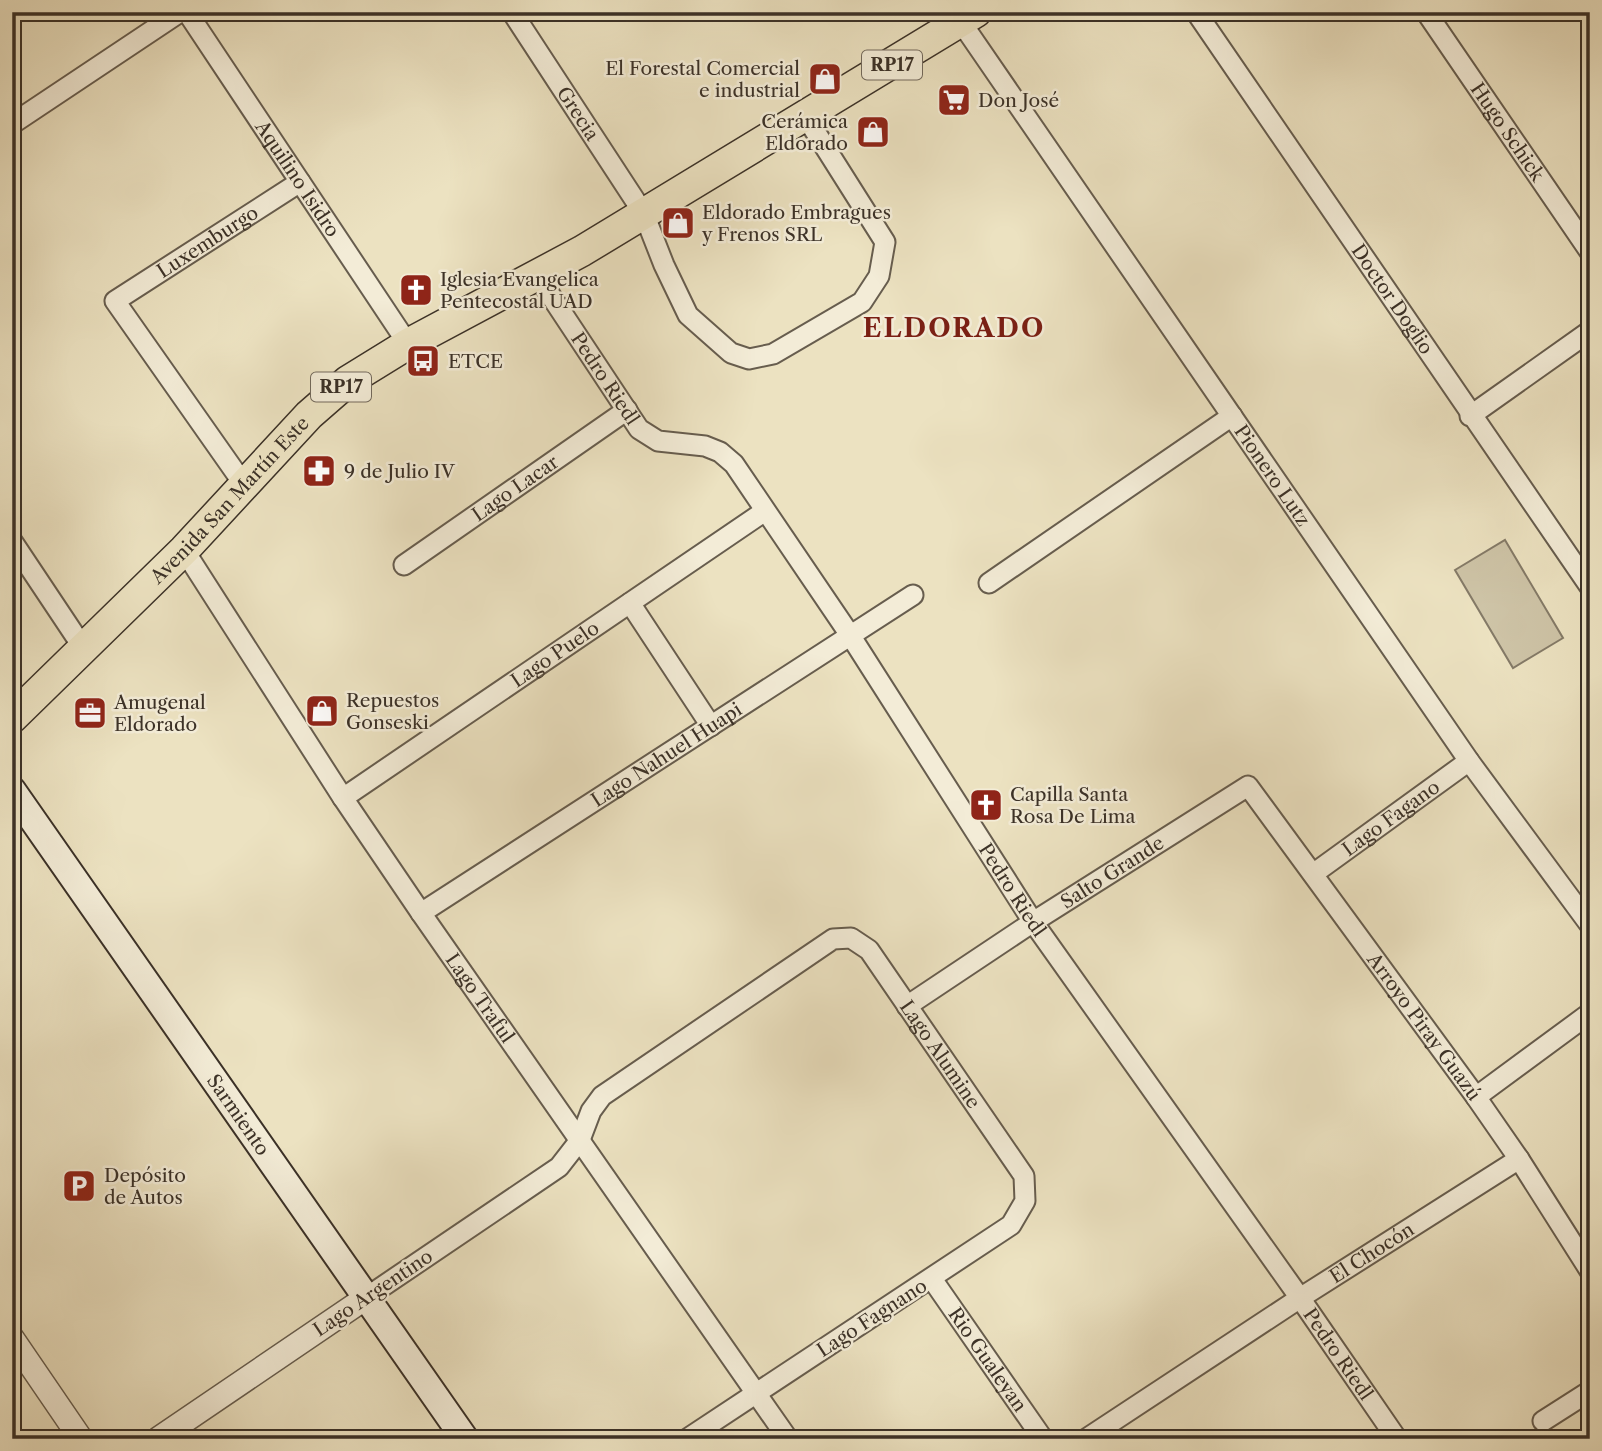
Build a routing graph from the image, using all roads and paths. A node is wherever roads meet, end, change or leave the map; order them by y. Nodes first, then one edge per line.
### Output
1 (180, 12) edge
2 (187, 12) edge
3 (512, 12) edge
4 (1196, 12) edge
5 (1426, 12) edge
6 (969, 17) edge
7 (806, 117) junction
8 (12, 124) edge
9 (300, 182) junction
10 (644, 214) junction
11 (1590, 252) edge
12 (537, 275) junction
13 (1590, 331) edge
14 (408, 344) junction
15 (627, 410) junction
16 (1232, 416) junction
17 (1470, 416) junction
18 (245, 486) junction
19 (765, 511) junction
20 (12, 541) edge
21 (184, 550) junction
22 (404, 565) dead end
23 (989, 583) dead end
24 (1590, 587) edge
25 (913, 595) dead end
26 (630, 603) junction
27 (850, 635) junction
28 (85, 649) junction
29 (12, 718) edge
30 (711, 726) junction
31 (1469, 761) junction
32 (1248, 786) joint
33 (12, 790) edge
34 (343, 798) junction
35 (1313, 874) junction
36 (421, 914) junction
37 (1033, 922) junction
38 (1590, 925) edge
39 (906, 1006) junction
40 (1590, 1013) edge
41 (1476, 1097) junction
42 (580, 1140) junction
43 (1519, 1159) junction
44 (1024, 1176) joint
45 (1590, 1271) edge
46 (932, 1279) junction
47 (366, 1297) junction
48 (1300, 1298) junction
49 (12, 1338) edge
50 (1590, 1391) edge
51 (756, 1394) junction
52 (1543, 1421) dead end
53 (81, 1439) edge
54 (158, 1439) edge
55 (466, 1439) edge
56 (687, 1439) edge
57 (788, 1439) edge
58 (1043, 1439) edge
59 (1086, 1439) edge
60 (1397, 1439) edge

1 - 8 street
2 - 9 street, Aquilino Isidro
3 - 10 street, Grecia
4 - 17 street, Doctor Doglio
5 - 11 street, Hugo Schick
6 - 7 main road, Avenida San Martín Este / RP17
6 - 16 street, Pionero Lutz
7 - 10 main road, Avenida San Martín Este / RP17
7 - 10 street
9 - 14 street, Aquilino Isidro
9 - 18 street, Luxemburgo
10 - 12 main road, Avenida San Martín Este / RP17
12 - 14 main road, Avenida San Martín Este / RP17
12 - 15 street, Pedro Riedl
13 - 17 street
14 - 18 main road, Avenida San Martín Este / RP17
15 - 19 street, Pedro Riedl
15 - 22 street, Lago Lacar
16 - 23 street
16 - 31 street, Pionero Lutz
17 - 24 street, Doctor Doglio
18 - 21 main road, Avenida San Martín Este / RP17
19 - 26 street, Lago Puelo
19 - 27 street, Pedro Riedl
20 - 28 street
21 - 28 main road, Avenida San Martín Este / RP17
21 - 34 street, Lago Traful
25 - 27 street, Lago Nahuel Huapi
26 - 30 street
26 - 34 street, Lago Puelo
27 - 30 street, Lago Nahuel Huapi
27 - 37 street, Pedro Riedl
28 - 29 main road, Avenida San Martín Este / RP17
30 - 36 street, Lago Nahuel Huapi
31 - 35 street, Lago Fagano
31 - 38 street, Pionero Lutz
32 - 35 street, Arroyo Piray Guazú
32 - 37 street, Salto Grande
33 - 47 main road, Sarmiento
34 - 36 street, Lago Traful
35 - 41 street, Arroyo Piray Guazú
36 - 42 street, Lago Traful
37 - 39 street, Salto Grande
37 - 48 street, Pedro Riedl
39 - 42 street, Lago Alumine
39 - 44 street, Lago Alumine
40 - 41 street
41 - 43 street, Arroyo Piray Guazú
42 - 47 street, Lago Argentino
42 - 51 street, Lago Traful
43 - 45 street, Arroyo Piray Guazú
43 - 48 street, El Chocón
44 - 46 street, Lago Fagnano
46 - 51 street, Lago Fagnano
46 - 58 street, Rio Gualeyan
47 - 54 street, Lago Argentino
47 - 55 main road, Sarmiento
48 - 59 street, El Chocón
48 - 60 street, Pedro Riedl
49 - 53 street
50 - 52 street
51 - 56 street, Lago Fagnano
51 - 57 street, Lago Traful

